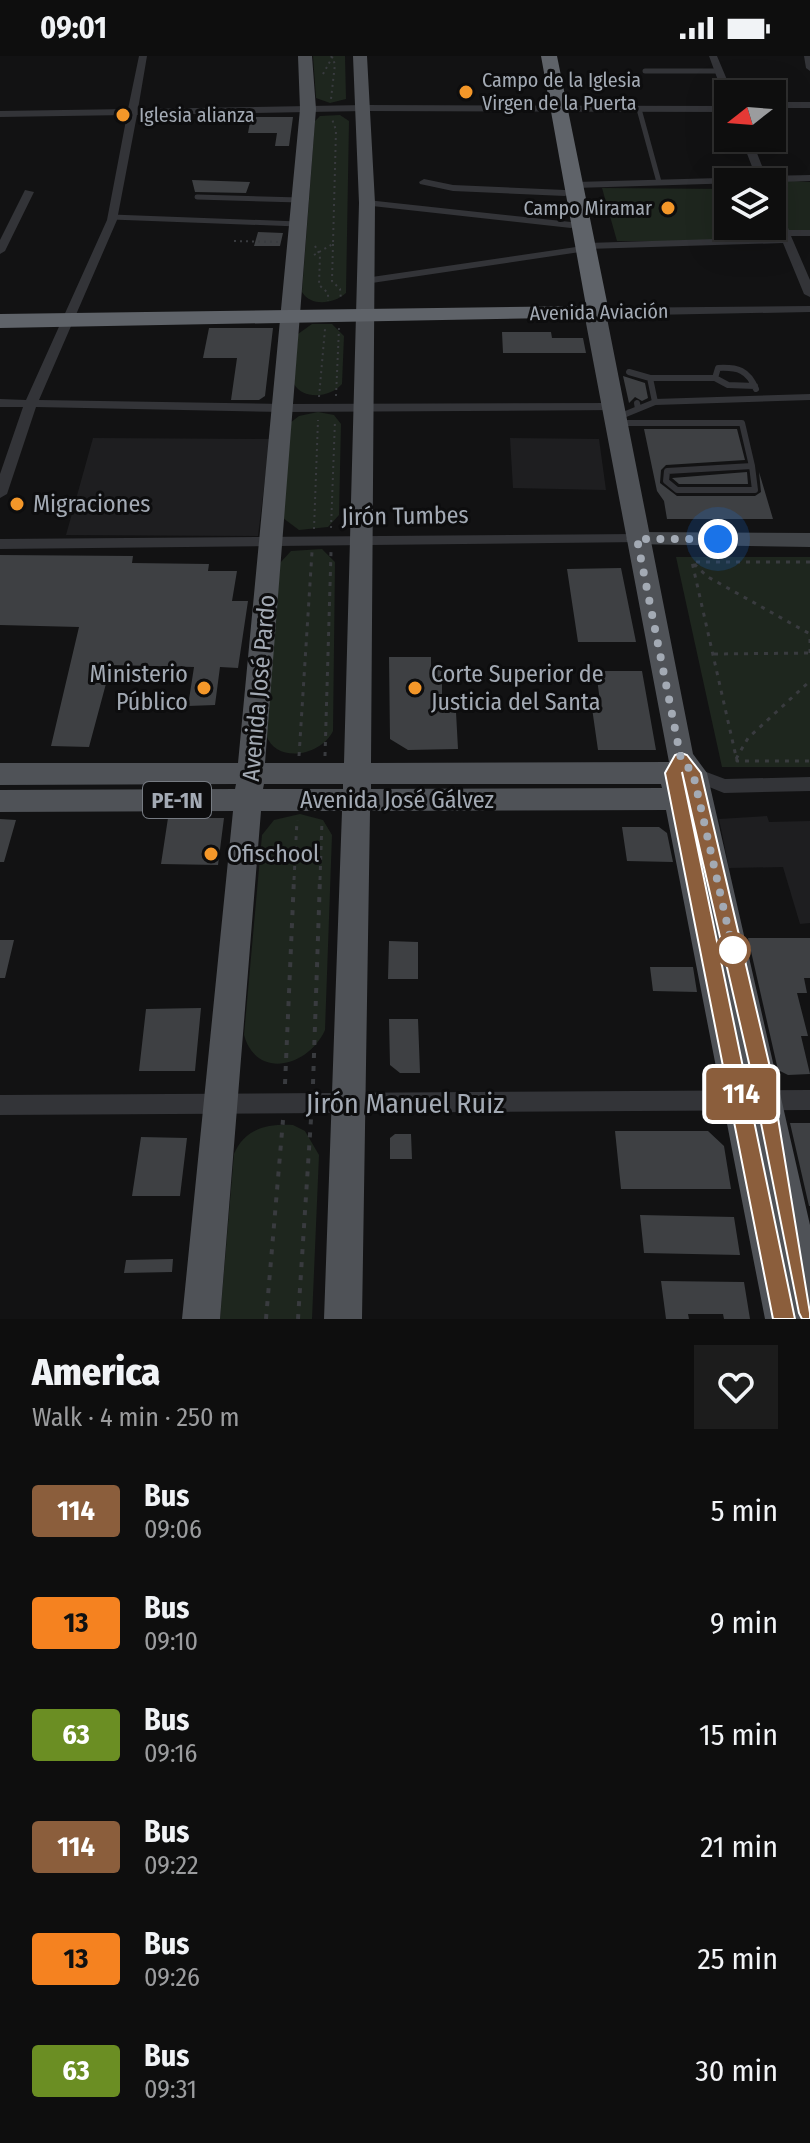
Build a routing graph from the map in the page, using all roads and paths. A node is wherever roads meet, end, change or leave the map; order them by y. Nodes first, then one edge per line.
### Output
1 (143, 56) edge
2 (305, 56) edge
3 (360, 56) edge
4 (537, 56) edge
5 (549, 56) edge
6 (713, 56) edge
7 (808, 56) edge
8 (810, 68) edge
9 (645, 71) dead end
10 (719, 71) junction
11 (723, 80) edge
12 (786, 105) edge
13 (810, 105) edge
14 (364, 108) junction
15 (308, 109) junction
16 (554, 109) junction
17 (639, 109) junction
18 (714, 109) edge
19 (132, 112) junction
20 (0, 114) edge
21 (810, 178) edge
22 (786, 180) edge
23 (714, 181) edge
24 (424, 182) dead end
25 (659, 182) junction
26 (570, 189) junction
27 (29, 192) dead end
28 (197, 197) dead end
29 (301, 200) junction
30 (367, 203) junction
31 (112, 217) junction
32 (299, 224) junction
33 (571, 225) junction
34 (810, 233) edge
35 (787, 236) junction
36 (234, 241) dead end
37 (298, 242) junction
38 (582, 248) junction
39 (0, 251) edge
40 (365, 281) junction
41 (810, 294) edge
42 (0, 309) edge
43 (810, 309) edge
44 (371, 312) junction
45 (292, 313) junction
46 (71, 315) junction
47 (593, 316) junction
48 (0, 321) edge
49 (605, 363) junction
50 (650, 378) junction
51 (715, 378) junction
52 (755, 386) junction
53 (761, 397) junction
54 (810, 397) edge
55 (655, 402) junction
56 (0, 403) edge
57 (31, 403) junction
58 (284, 408) junction
59 (362, 408) junction
60 (615, 416) junction
61 (752, 466) junction
62 (4, 473) edge
63 (0, 494) edge
64 (637, 539) junction
65 (810, 540) edge
66 (363, 541) junction
67 (272, 543) junction
68 (0, 544) edge
69 (692, 562) junction
70 (810, 562) edge
71 (810, 636) edge
72 (810, 654) edge
73 (712, 655) junction
74 (810, 681) edge
75 (736, 759) junction
76 (810, 761) edge
77 (0, 774) edge
78 (810, 784) edge
79 (250, 786) junction
80 (354, 786) junction
81 (724, 786) junction
82 (688, 788) junction
83 (298, 800) junction
84 (0, 801) edge
85 (810, 1100) edge
86 (754, 1101) junction
87 (284, 1103) junction
88 (347, 1103) junction
89 (221, 1104) junction
90 (0, 1105) edge
91 (810, 1313) edge
92 (201, 1319) edge
93 (266, 1319) edge
94 (343, 1319) edge
95 (784, 1319) edge

1 - 19 street
2 - 15 main road, Avenida José Pardo
3 - 14 main road
4 - 16 highway
5 - 16 highway
6 - 10 street
7 - 8 street
9 - 10 lane
10 - 11 street
12 - 13 street
14 - 15 street
14 - 16 street
14 - 30 main road
15 - 19 street
15 - 29 main road, Avenida José Pardo
16 - 17 street
16 - 26 highway
17 - 18 street
17 - 25 lane
19 - 20 street
19 - 31 street
21 - 22 street
23 - 25 street
24 - 26 street
25 - 26 street
26 - 33 highway
26 - 38 highway
27 - 39 street
28 - 29 lane
29 - 32 main road, Avenida José Pardo
30 - 33 street
30 - 40 main road
31 - 32 lane
31 - 46 street
32 - 37 main road, Avenida José Pardo
33 - 38 highway
34 - 35 street
35 - 38 street
35 - 41 street
36 - 37 path
37 - 45 main road, Avenida José Pardo
38 - 40 street
38 - 47 highway
40 - 44 main road
42 - 46 highway, Avenida Aviación
43 - 47 street, Avenida Aviación
44 - 45 highway, Avenida Aviación
44 - 47 highway, Avenida Aviación
44 - 59 main road
45 - 46 highway, Avenida Aviación
45 - 58 main road, Avenida José Pardo
46 - 48 highway, Avenida Aviación
46 - 57 street
47 - 49 main road
49 - 50 lane
49 - 60 main road
50 - 51 lane
50 - 55 lane
51 - 52 lane
51 - 52 lane
52 - 53 lane
53 - 54 lane
53 - 55 lane
55 - 60 lane
56 - 57 street
57 - 58 street
57 - 62 street
58 - 59 street
58 - 67 main road, Avenida José Pardo
59 - 60 street
59 - 66 main road
60 - 61 lane
60 - 64 main road
61 - 61 lane
62 - 63 street
64 - 65 main road, Jirón Tumbes
64 - 66 street, Jirón Tumbes
64 - 82 main road
66 - 67 street, Jirón Tumbes
66 - 80 main road
67 - 68 street, Jirón Tumbes
67 - 79 main road, Avenida José Pardo
69 - 70 path
69 - 71 path
69 - 73 path
71 - 72 path
72 - 73 path
73 - 75 path
74 - 75 path
75 - 76 path
77 - 79 main road, Avenida José Gálvez / PE-1N
78 - 81 street
79 - 80 main road, Avenida José Gálvez / PE-1N
79 - 83 main road, Avenida José Gálvez / PE-1N
79 - 84 main road, Avenida José Gálvez / PE-1N
79 - 89 main road, Avenida José Pardo
80 - 82 main road, Avenida José Gálvez / PE-1N
80 - 83 main road, Avenida José Gálvez / PE-1N
80 - 88 main road
81 - 82 street
81 - 82 street
82 - 86 main road
83 - 87 path
85 - 86 street, Jirón Manuel Ruiz
86 - 88 street, Jirón Manuel Ruiz
86 - 91 main road
86 - 95 main road
87 - 88 street, Jirón Manuel Ruiz
87 - 89 street, Jirón Manuel Ruiz
87 - 93 path
88 - 94 main road
89 - 90 street, Jirón Manuel Ruiz
89 - 92 main road, Avenida José Pardo

